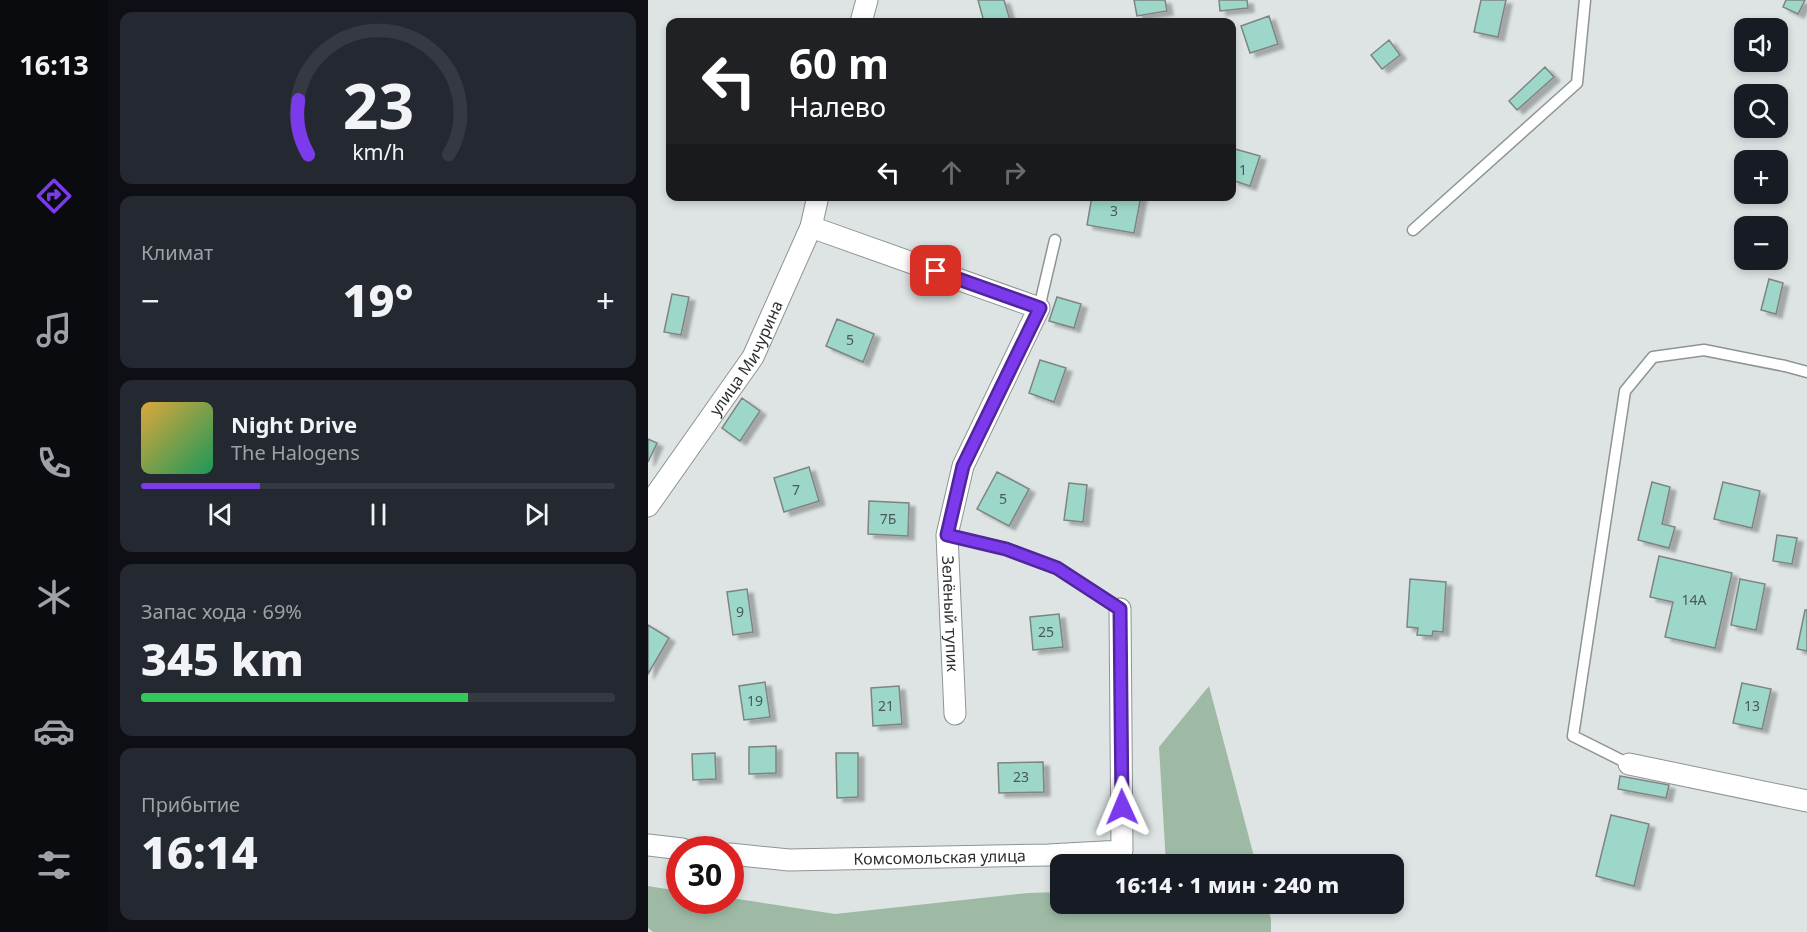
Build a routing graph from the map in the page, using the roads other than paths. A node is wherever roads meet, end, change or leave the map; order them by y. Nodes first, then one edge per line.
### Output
1 (867, 0) edge
2 (1585, 0) edge
3 (862, 18) edge
4 (817, 201) edge
5 (811, 227) junction
6 (1413, 230) dead end
7 (1054, 240) dead end
8 (1040, 308) junction
9 (1807, 372) edge
10 (648, 506) edge
11 (947, 535) junction
12 (1120, 609) joint
13 (955, 714) dead end
14 (1629, 764) joint
15 (1807, 801) edge
16 (648, 845) edge
17 (666, 847) edge
18 (744, 855) edge

1 - 3 street
2 - 6 lane
4 - 5 street, улица Мичурина
5 - 8 street
5 - 10 street, улица Мичурина
7 - 8 lane
8 - 11 street, Зелёный тупик
9 - 14 lane
11 - 12 lane
11 - 13 street, Зелёный тупик
12 - 18 street, Комсомольская улица
14 - 15 street
16 - 17 street

